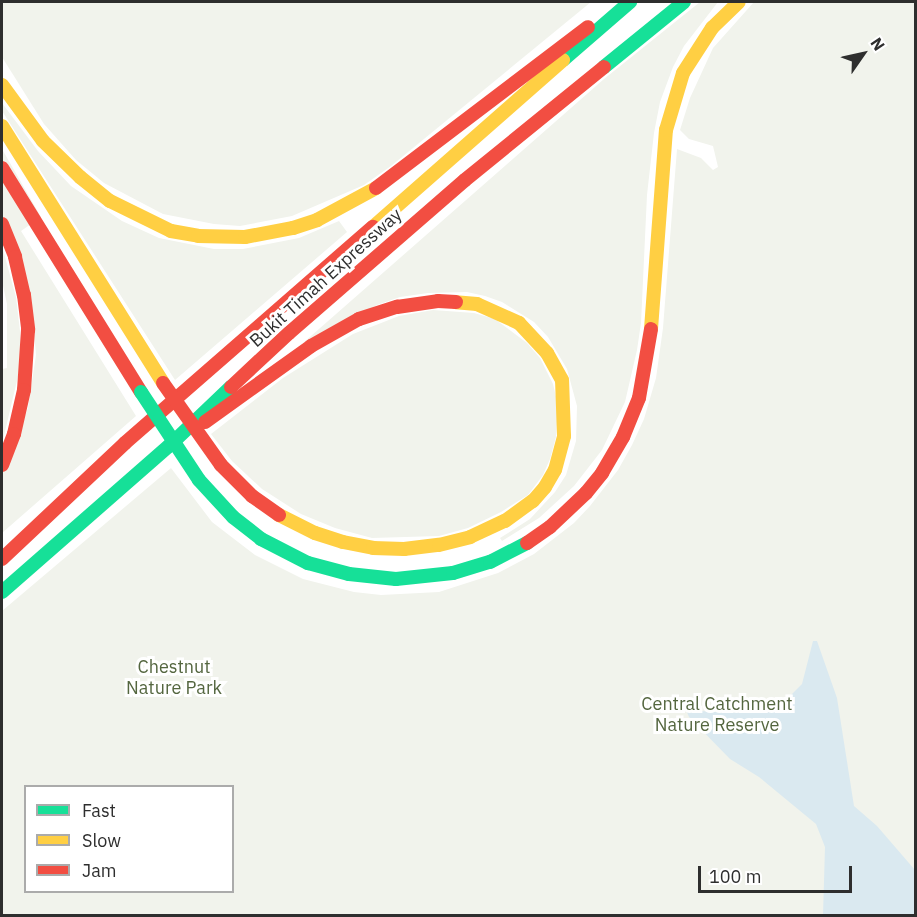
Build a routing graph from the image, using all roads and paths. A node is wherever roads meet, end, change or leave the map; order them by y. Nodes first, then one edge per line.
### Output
1 (622, 2) edge
2 (630, 2) edge
3 (684, 2) edge
4 (740, 2) edge
5 (2, 85) edge
6 (2, 126) edge
7 (2, 168) edge
8 (2, 224) edge
9 (169, 446) junction
10 (2, 465) edge
11 (2, 559) edge
12 (2, 592) edge

1 - 5 highway
2 - 11 highway, Bukit Timah Expressway
3 - 9 highway, Bukit Timah Expressway
4 - 7 highway, bridge
6 - 9 highway, bridge
8 - 10 highway
9 - 12 highway, Bukit Timah Expressway

